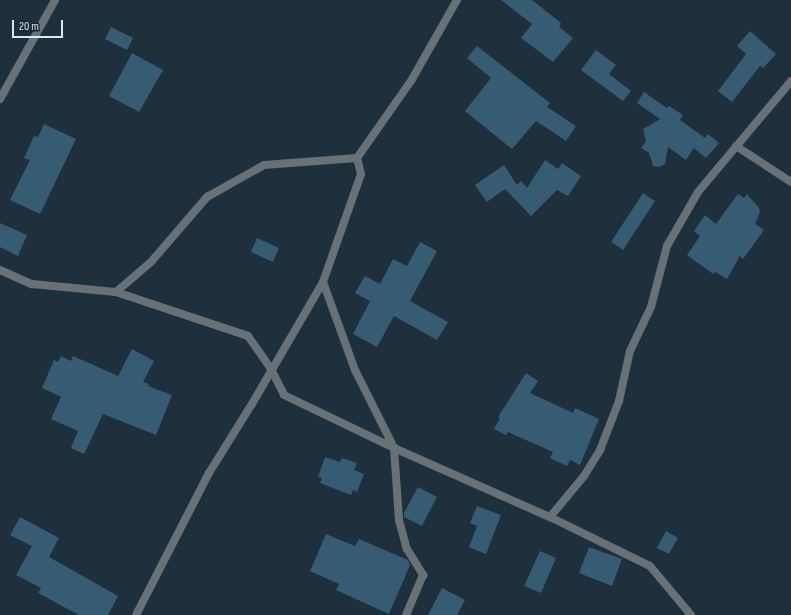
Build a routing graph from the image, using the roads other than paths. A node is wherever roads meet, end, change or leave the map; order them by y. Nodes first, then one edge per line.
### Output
1 (55, 0) edge
2 (456, 0) edge
3 (791, 81) edge
4 (0, 99) edge
5 (736, 146) junction
6 (357, 158) junction
7 (791, 182) edge
8 (0, 270) edge
9 (323, 282) junction
10 (116, 292) junction
11 (271, 369) junction
12 (394, 448) junction
13 (550, 518) junction
14 (136, 615) edge
15 (406, 615) edge
16 (691, 615) edge

1 - 4 street
2 - 6 street
3 - 5 street
5 - 7 street
5 - 13 street
6 - 9 street
6 - 10 street
8 - 10 street
9 - 11 street
9 - 12 street
10 - 11 street
11 - 12 street
11 - 14 street
12 - 13 street
12 - 15 street
13 - 16 street

